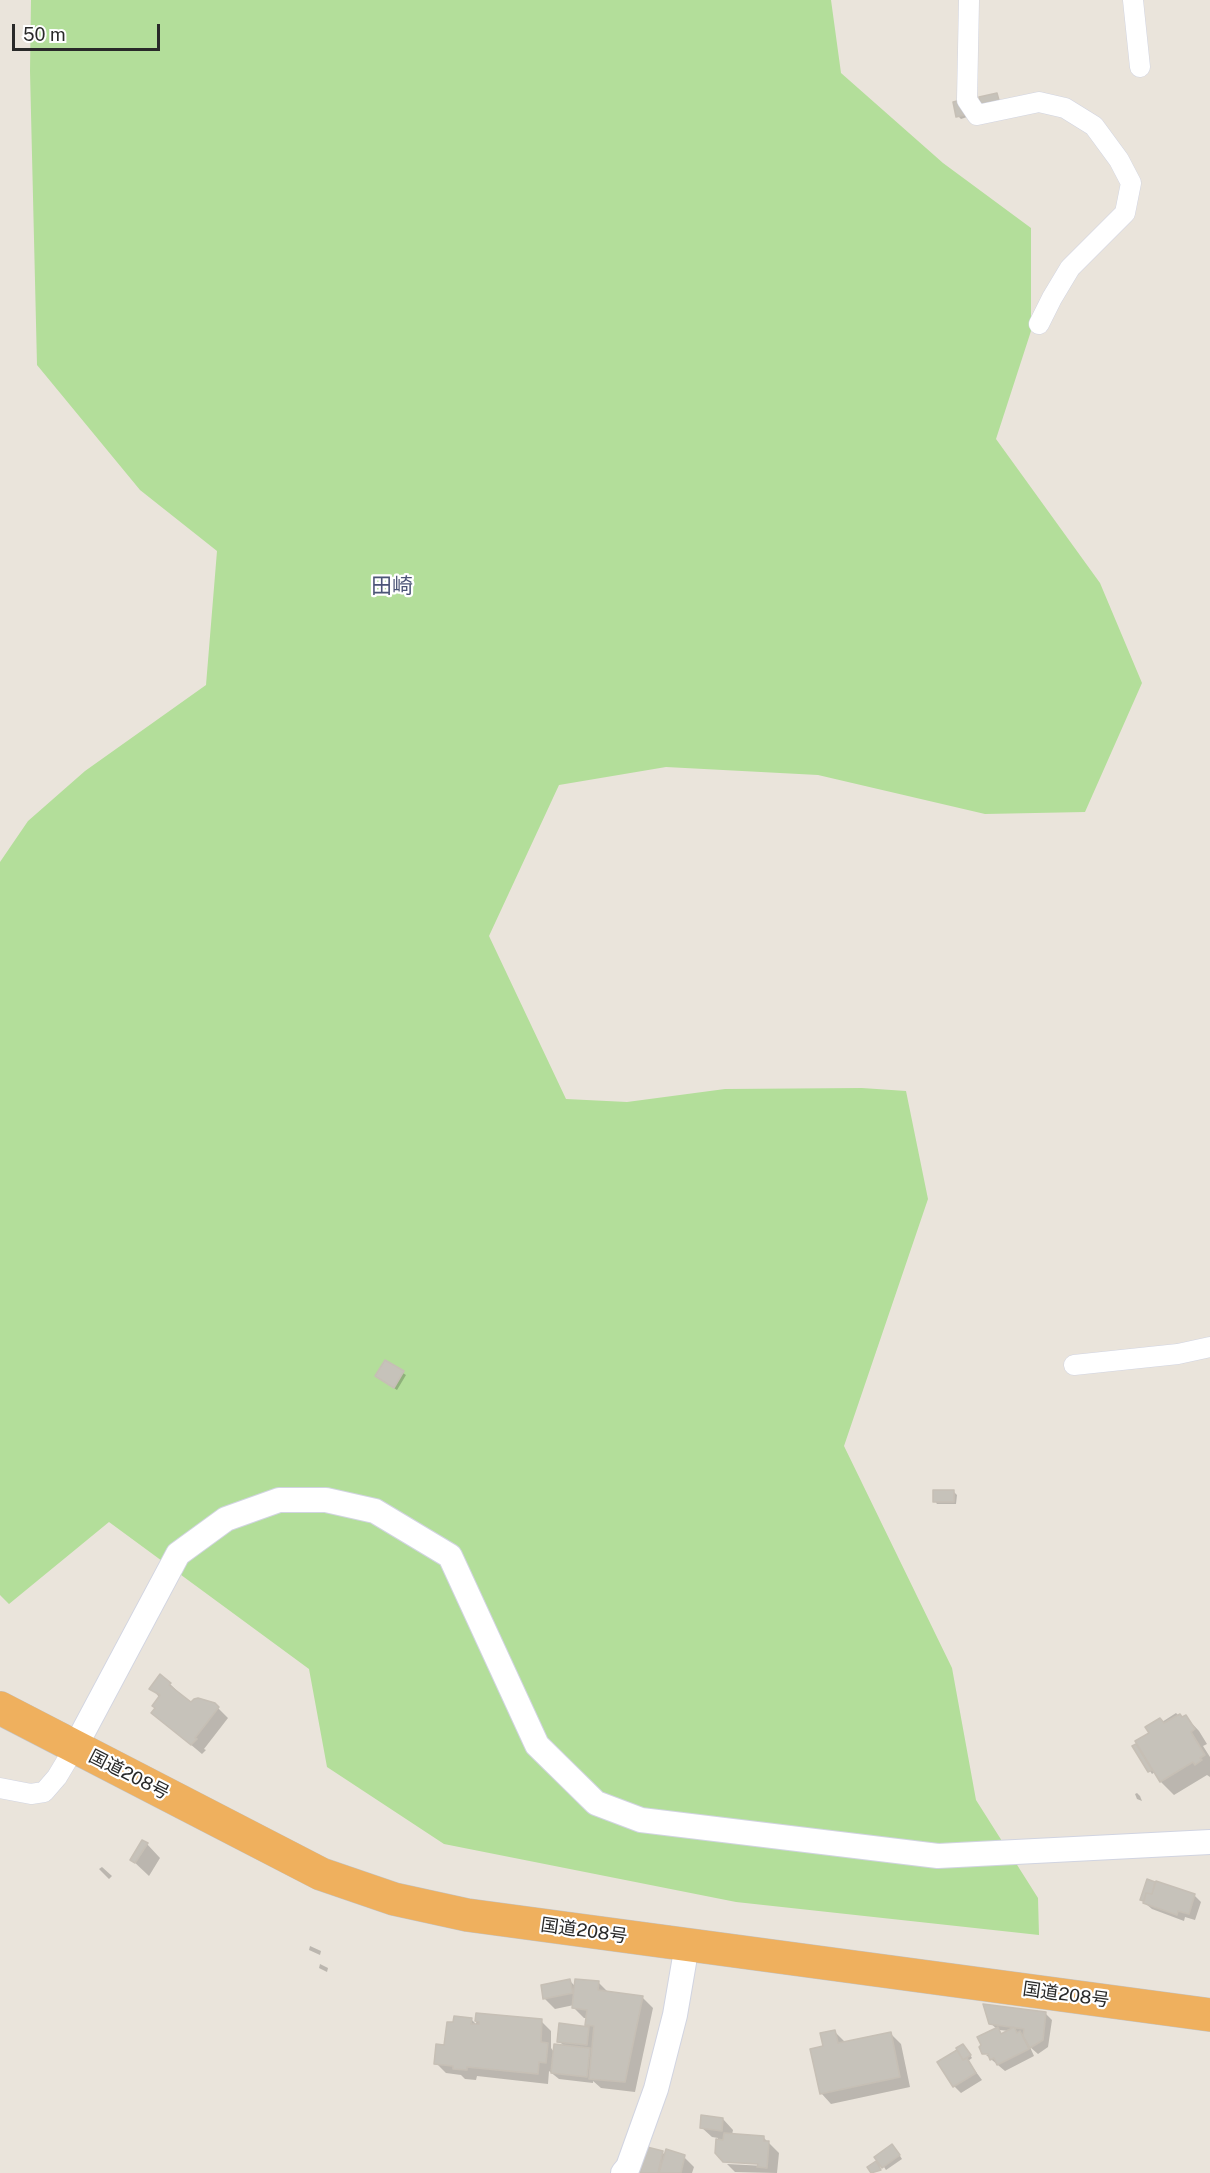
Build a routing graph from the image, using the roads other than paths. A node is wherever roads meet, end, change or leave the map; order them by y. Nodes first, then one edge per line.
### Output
1 (969, 0) edge
2 (1133, 0) edge
3 (1140, 67) dead end
4 (1039, 324) dead end
5 (1210, 1347) edge
6 (1074, 1365) dead end
7 (0, 1708) edge
8 (75, 1747) junction
9 (0, 1788) edge
10 (1210, 1842) edge
11 (687, 1945) junction
12 (1210, 2015) edge
13 (623, 2173) edge

1 - 4 street
2 - 3 street
5 - 6 street
7 - 8 highway, 国道208号
8 - 9 street
8 - 10 street
8 - 11 highway, 国道208号
11 - 12 highway, 国道208号
11 - 13 street

